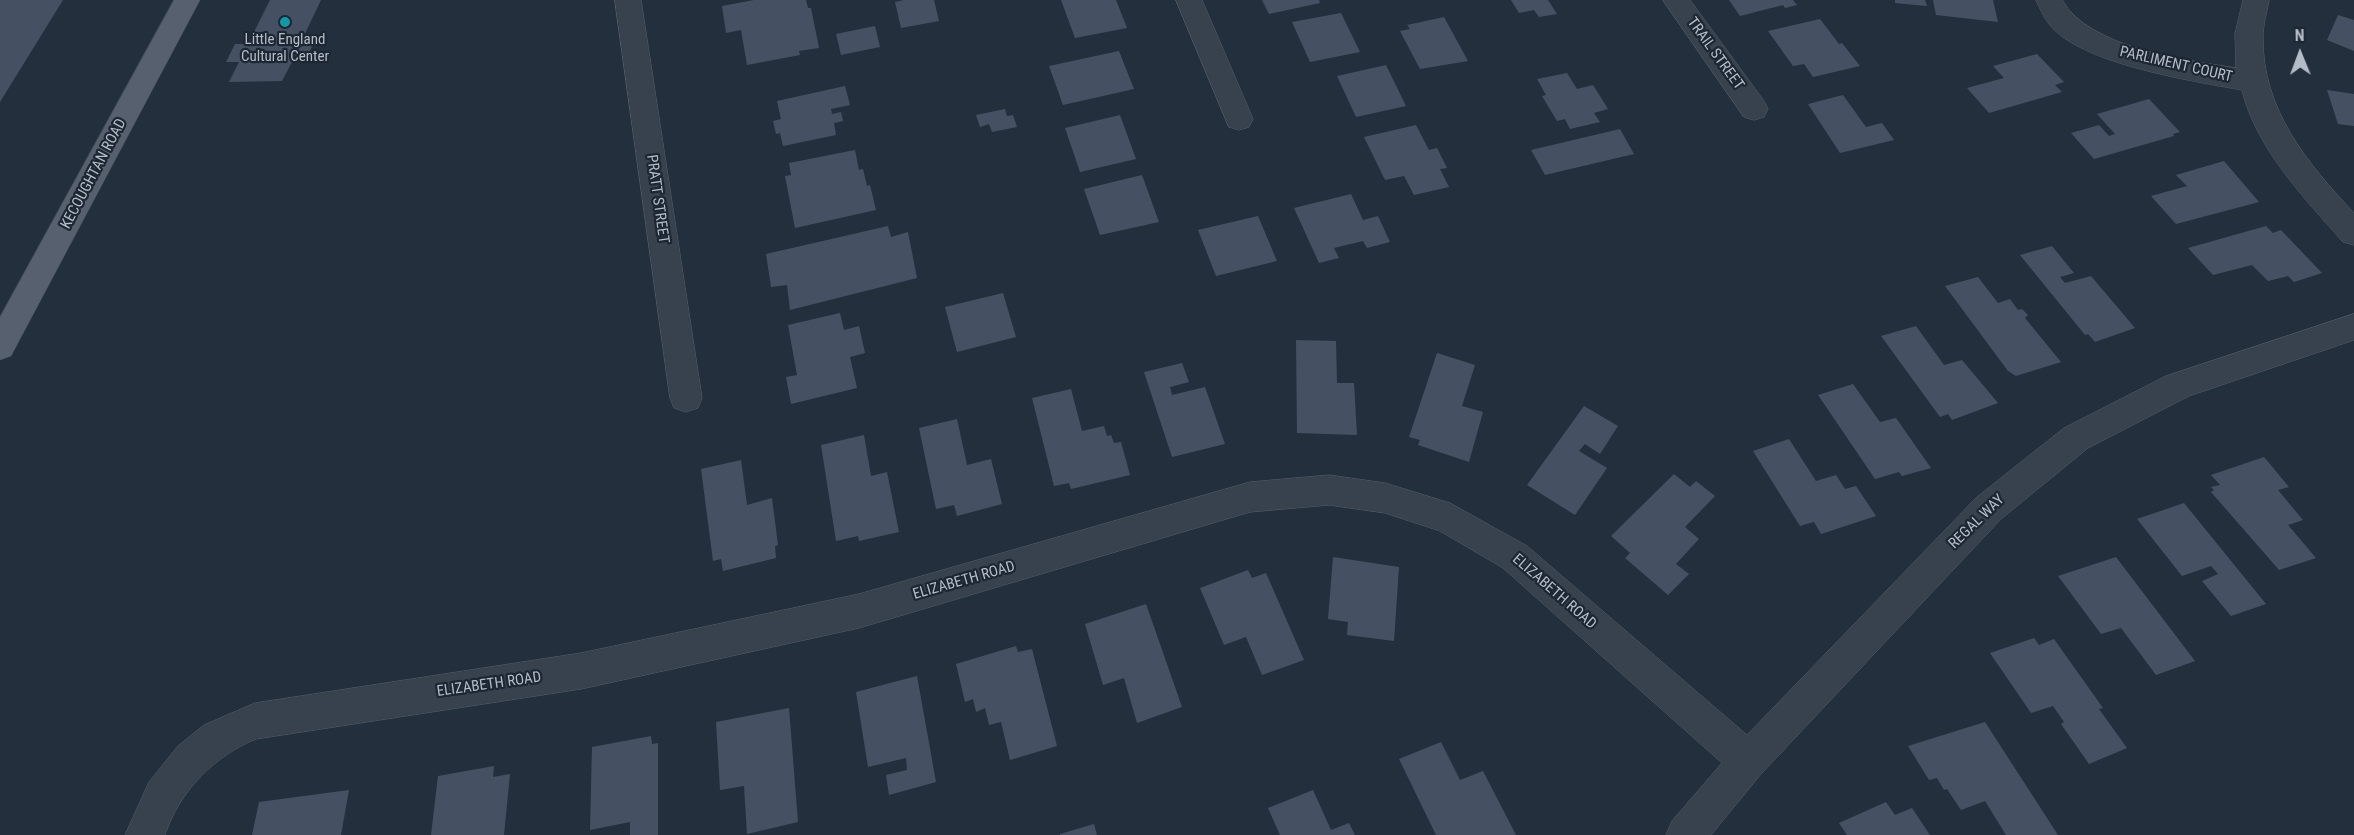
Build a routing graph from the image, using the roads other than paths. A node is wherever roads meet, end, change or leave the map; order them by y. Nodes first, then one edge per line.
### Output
1 (187, 0) edge
2 (628, 0) edge
3 (1189, 0) edge
4 (1676, 0) edge
5 (2049, 0) edge
6 (2256, 0) edge
7 (2251, 81) junction
8 (1754, 109) dead end
9 (1239, 118) dead end
10 (2354, 233) edge
11 (2353, 327) edge
12 (0, 347) edge
13 (687, 398) dead end
14 (1748, 761) junction
15 (145, 835) edge
16 (1686, 835) edge

1 - 12 main road, KECOUGHTAN ROAD
2 - 13 street, PRATT STREET
3 - 9 street
4 - 8 street, TRAIL STREET
5 - 7 street, PARLIMENT COURT
6 - 7 street
7 - 10 street
11 - 14 street, REGAL WAY
14 - 15 street, ELIZABETH ROAD
14 - 16 street, REGAL WAY

